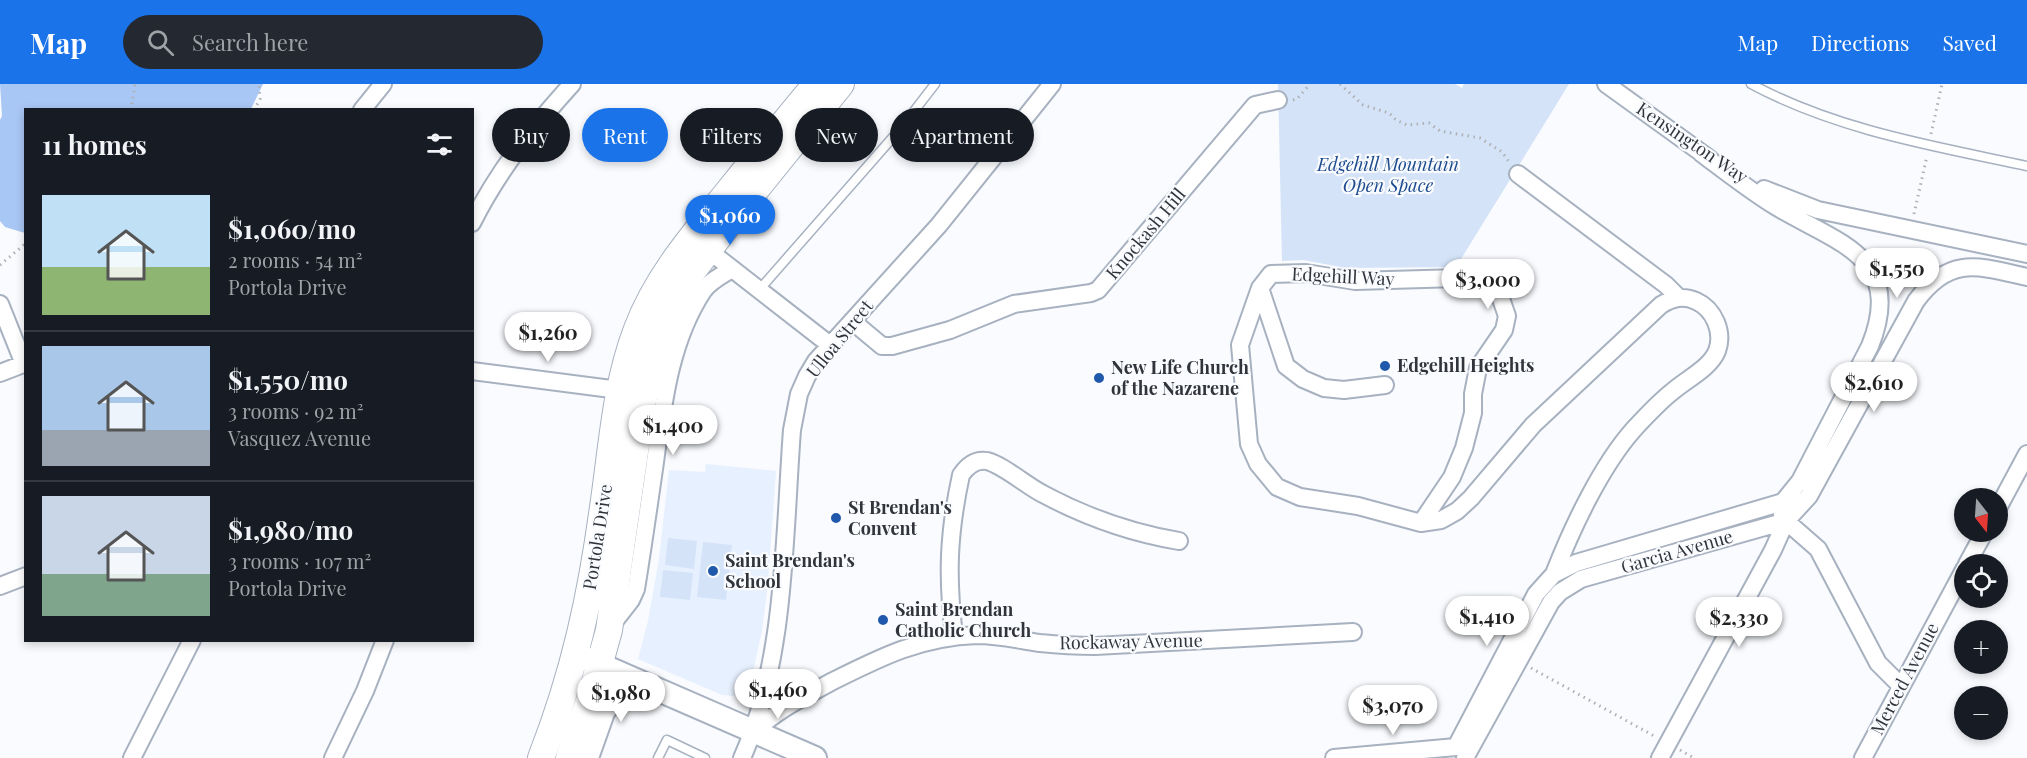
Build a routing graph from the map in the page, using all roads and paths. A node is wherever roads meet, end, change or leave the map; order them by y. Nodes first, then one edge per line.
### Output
1 (135, 84) edge
2 (259, 84) edge
3 (383, 84) edge
4 (572, 84) edge
5 (816, 84) edge
6 (841, 84) edge
7 (935, 84) edge
8 (1052, 84) edge
9 (1310, 84) edge
10 (1341, 84) edge
11 (1606, 84) edge
12 (1751, 84) edge
13 (1278, 100) joint
14 (132, 108) edge
15 (255, 108) edge
16 (364, 108) edge
17 (1701, 153) junction
18 (2027, 166) edge
19 (1518, 174) joint
20 (474, 219) edge
21 (24, 245) edge
22 (708, 250) junction
23 (2027, 254) edge
24 (0, 265) edge
25 (732, 268) junction
26 (2027, 277) edge
27 (1260, 288) junction
28 (759, 290) junction
29 (1678, 297) junction
30 (0, 304) edge
31 (852, 321) junction
32 (830, 345) junction
33 (24, 361) edge
34 (24, 363) edge
35 (474, 371) edge
36 (0, 373) edge
37 (1385, 385) dead end
38 (620, 390) junction
39 (2027, 454) edge
40 (2008, 489) edge
41 (1777, 505) junction
42 (1786, 522) junction
43 (1421, 523) junction
44 (1179, 540) dead end
45 (1554, 574) junction
46 (24, 577) edge
47 (0, 586) edge
48 (1954, 588) edge
49 (609, 630) junction
50 (1353, 633) dead end
51 (954, 636) junction
52 (191, 642) edge
53 (384, 642) edge
54 (576, 654) junction
55 (1519, 661) junction
56 (600, 665) junction
57 (632, 678) junction
58 (1901, 686) junction
59 (754, 732) junction
60 (1670, 751) edge
61 (1461, 754) edge
62 (1867, 754) edge
63 (132, 758) edge
64 (333, 758) edge
65 (541, 758) edge
66 (569, 758) edge
67 (590, 758) edge
68 (658, 758) edge
69 (705, 758) edge
70 (742, 758) edge
71 (815, 758) edge
72 (1334, 758) edge
73 (1694, 758) edge

1 - 14 path
2 - 15 path
3 - 16 street
4 - 20 street
5 - 38 main road, Portola Drive
6 - 22 main road, Portola Drive
7 - 28 lane
8 - 31 street, Ulloa Street
9 - 13 path
10 - 19 path
11 - 17 street, Kensington Way
12 - 18 lane
13 - 31 street, Knockash Hill
17 - 23 street, Kensington Way
17 - 41 street
19 - 29 street
21 - 24 path
22 - 25 street
22 - 49 main road, Portola Drive
25 - 28 street
25 - 49 street, Portola Drive
26 - 42 street
27 - 37 street
27 - 43 street
27 - 43 street, Edgehill Way
28 - 32 street
29 - 43 street
29 - 45 street
30 - 33 street
31 - 32 street, Ulloa Street
32 - 59 street, Ulloa Street
34 - 36 street
35 - 38 street
38 - 54 main road, Portola Drive
39 - 40 street
41 - 42 street
41 - 45 street, Garcia Avenue
42 - 55 street, Garcia Avenue
42 - 58 street
42 - 60 street
44 - 51 street
45 - 61 street, Garcia Avenue
46 - 47 street
48 - 58 street, Merced Avenue
49 - 56 main road, Portola Drive
50 - 51 street, Rockaway Avenue
51 - 59 street, Rockaway Avenue
52 - 63 street
53 - 64 street
54 - 56 street
54 - 65 main road, Portola Drive
55 - 60 path
55 - 61 street, Garcia Avenue
56 - 57 street
56 - 66 main road, Portola Drive
57 - 59 street
57 - 67 street
58 - 62 street, Merced Avenue
59 - 70 street, Ulloa Street
59 - 71 street
60 - 73 path
61 - 72 street
68 - 69 lane

